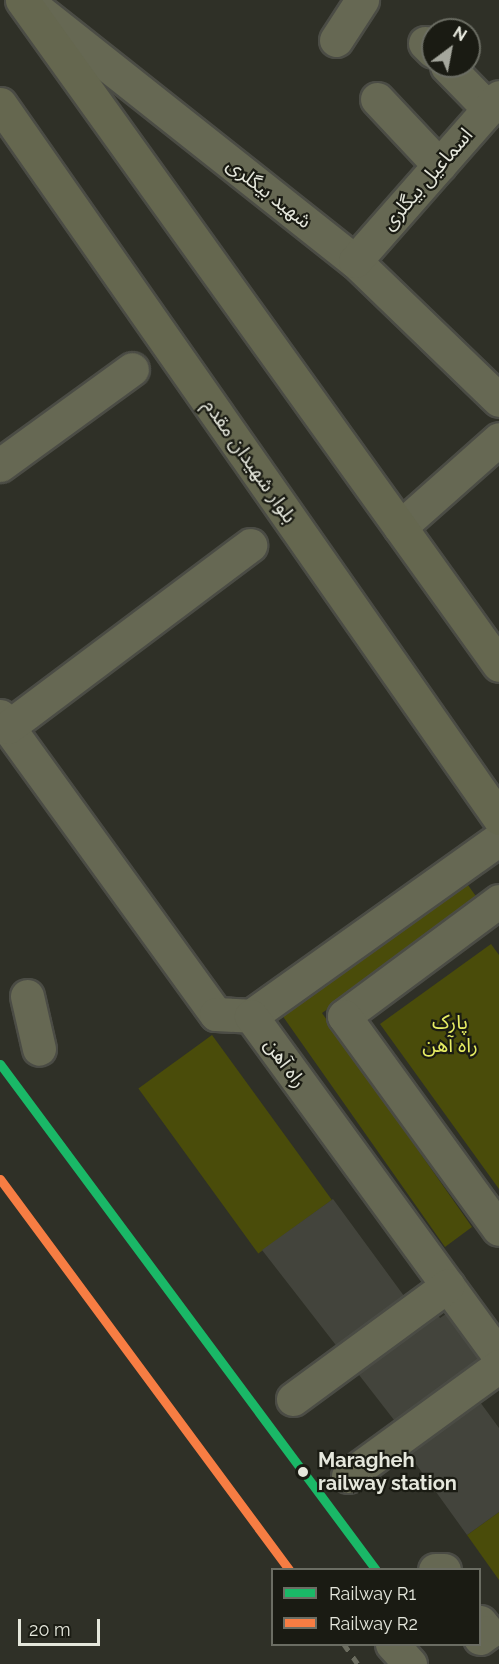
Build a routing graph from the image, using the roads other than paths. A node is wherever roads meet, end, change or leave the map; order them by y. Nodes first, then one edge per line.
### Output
1 (24, 0) edge
2 (362, 0) edge
3 (336, 40) dead end
4 (464, 78) edge
5 (377, 99) dead end
6 (494, 103) edge
7 (0, 104) edge
8 (439, 165) junction
9 (355, 261) junction
10 (132, 369) dead end
11 (499, 400) edge
12 (499, 439) edge
13 (0, 465) edge
14 (400, 527) junction
15 (250, 545) dead end
16 (499, 665) edge
17 (4, 722) edge
18 (499, 818) edge
19 (499, 839) edge
20 (499, 901) edge
21 (27, 996) dead end
22 (251, 1016) junction
23 (39, 1049) dead end
24 (499, 1229) edge
25 (448, 1285) junction
26 (489, 1320) edge
27 (499, 1356) edge
28 (499, 1365) edge
29 (292, 1399) dead end
30 (348, 1476) dead end
31 (481, 1623) edge
32 (481, 1637) edge
33 (394, 1646) edge
34 (410, 1664) edge

1 - 9 street, شهید بیگلری
1 - 14 main road
2 - 3 street
4 - 6 street
5 - 8 street
6 - 8 street, اسماعیل بیگلری
7 - 18 main road, بلوار شهیدان مقدم
8 - 9 street, اسماعیل بیگلری
9 - 11 street, شهید بیگلری
10 - 13 street
12 - 14 street
14 - 16 main road
15 - 17 street
17 - 22 street
19 - 22 street
20 - 24 street
21 - 23 street
22 - 25 street, راه آهن
25 - 26 street, راه آهن
25 - 29 street
26 - 27 street, راه آهن
28 - 30 street
31 - 32 street
33 - 34 street

